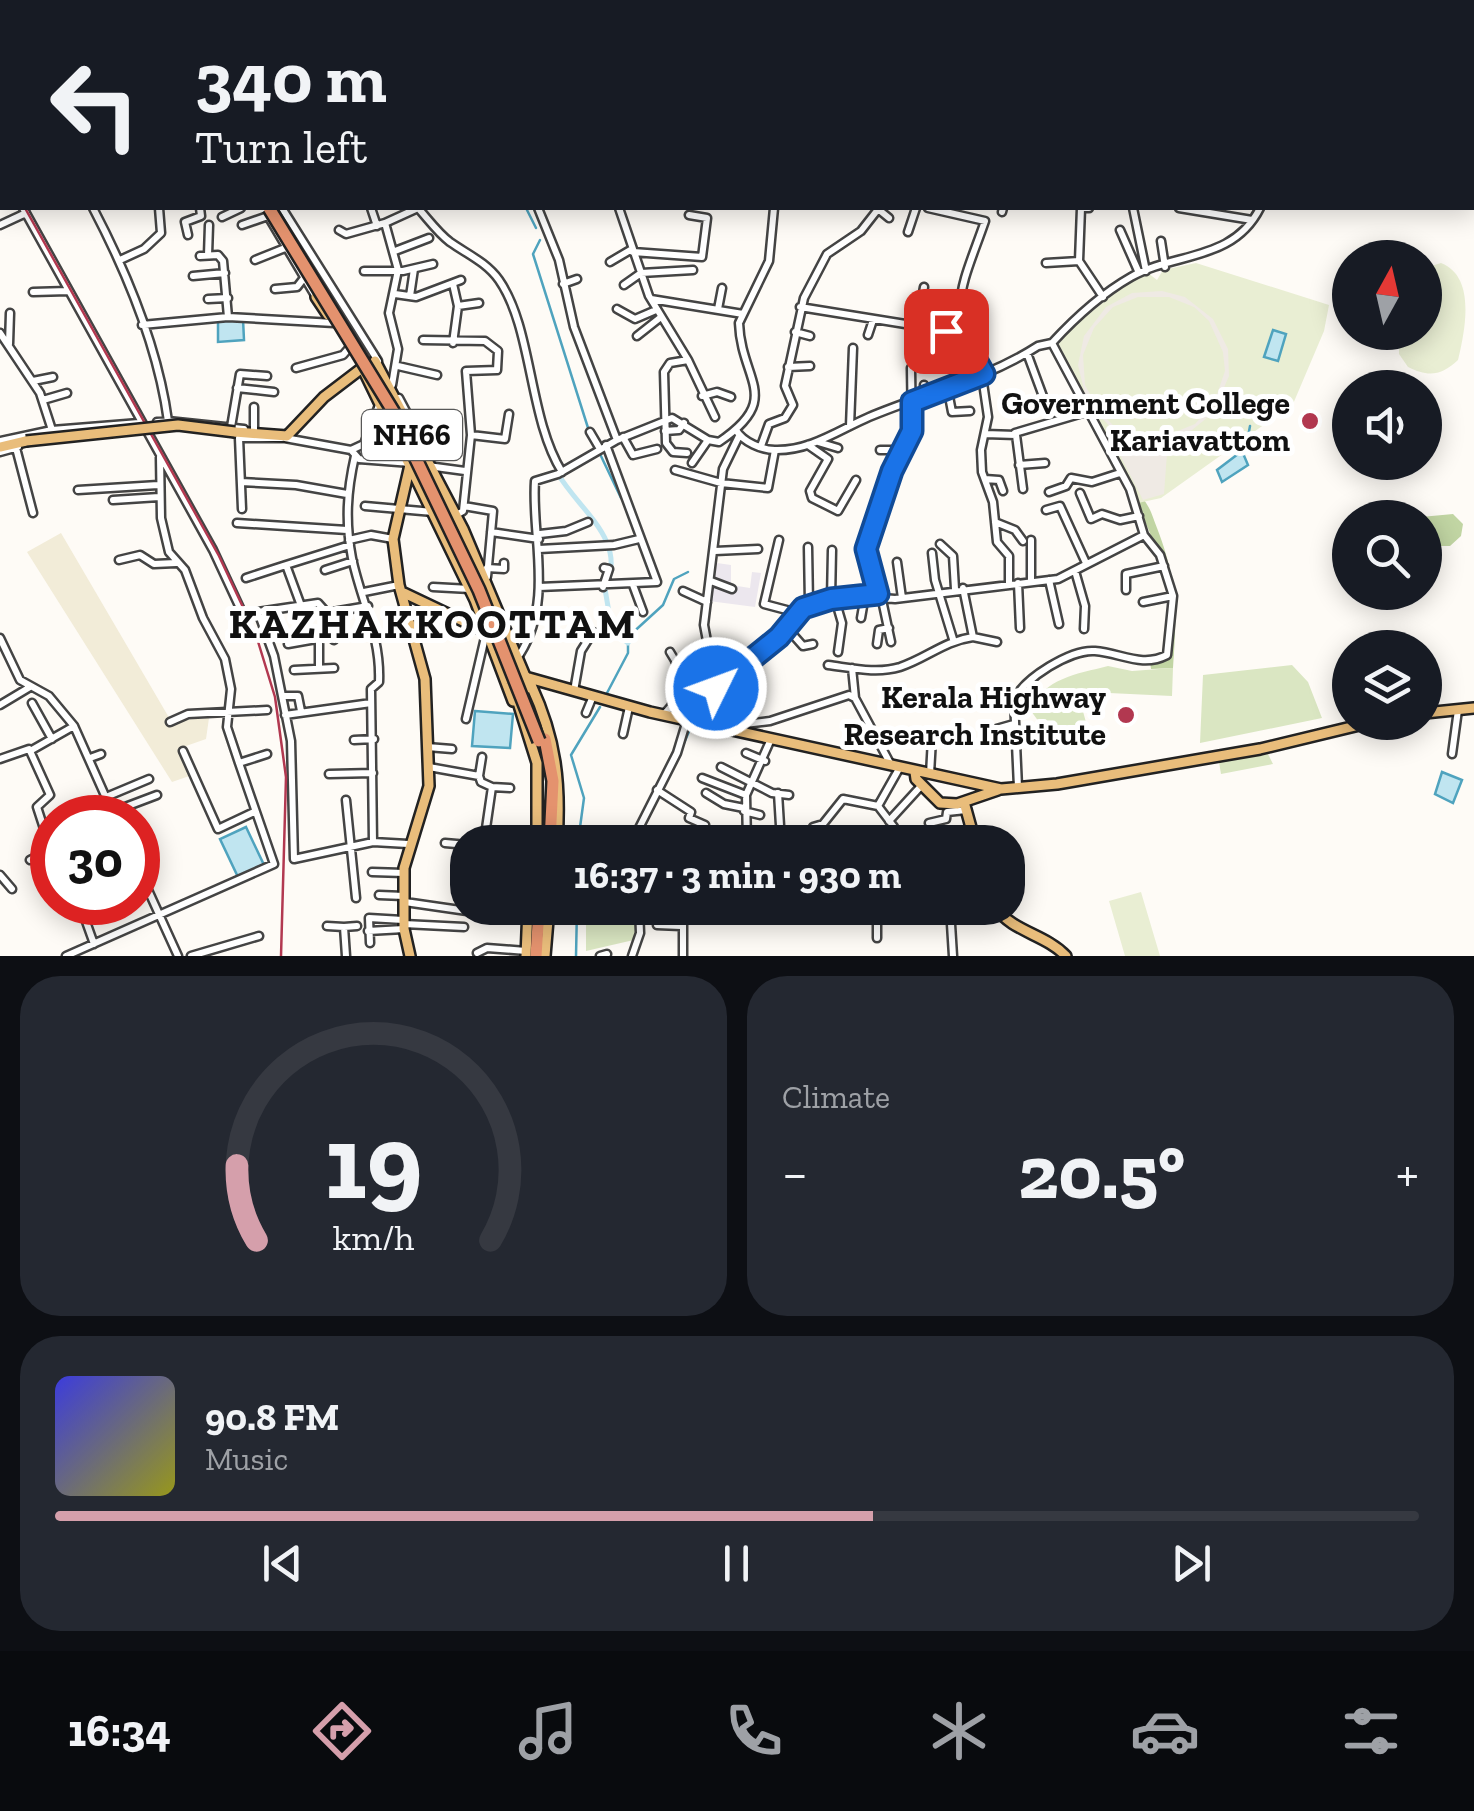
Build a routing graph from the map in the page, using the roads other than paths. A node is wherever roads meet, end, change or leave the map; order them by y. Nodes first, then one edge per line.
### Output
1 (24, 210) edge
2 (93, 210) edge
3 (160, 210) edge
4 (200, 210) edge
5 (236, 210) edge
6 (269, 210) edge
7 (271, 210) edge
8 (272, 210) edge
9 (272, 210) edge
10 (372, 210) edge
11 (414, 210) edge
12 (420, 210) edge
13 (539, 210) edge
14 (619, 210) edge
15 (774, 210) edge
16 (877, 210) edge
17 (880, 210) edge
18 (915, 210) edge
19 (937, 210) edge
20 (1079, 210) edge
21 (1134, 210) edge
22 (1191, 210) edge
23 (1259, 210) edge
24 (689, 215) dead end
25 (222, 217) dead end
26 (889, 218) dead end
27 (1252, 220) junction
28 (0, 225) edge
29 (209, 225) dead end
30 (242, 225) dead end
31 (381, 225) junction
32 (339, 230) dead end
33 (1120, 230) dead end
34 (908, 232) dead end
35 (188, 235) dead end
36 (429, 238) dead end
37 (1161, 242) dead end
38 (285, 248) junction
39 (632, 251) junction
40 (395, 252) junction
41 (120, 260) junction
42 (255, 260) dead end
43 (1079, 261) junction
44 (610, 262) dead end
45 (1046, 263) dead end
46 (433, 264) dead end
47 (1165, 267) junction
48 (414, 269) junction
49 (398, 270) junction
50 (693, 270) dead end
51 (364, 271) dead end
52 (1142, 272) junction
53 (224, 273) junction
54 (641, 273) junction
55 (193, 276) dead end
56 (304, 278) junction
57 (578, 279) dead end
58 (563, 284) junction
59 (624, 284) dead end
60 (924, 287) dead end
61 (722, 288) dead end
62 (275, 289) dead end
63 (68, 291) junction
64 (33, 292) dead end
65 (395, 294) junction
66 (410, 296) junction
67 (316, 297) joint
68 (1103, 297) junction
69 (228, 298) junction
70 (208, 299) dead end
71 (651, 299) junction
72 (479, 302) dead end
73 (458, 306) junction
74 (800, 308) junction
75 (618, 309) dead end
76 (718, 310) junction
77 (10, 314) dead end
78 (659, 314) junction
79 (744, 314) junction
80 (228, 317) junction
81 (873, 320) junction
82 (334, 323) junction
83 (142, 325) junction
84 (917, 328) junction
85 (0, 332) edge
86 (795, 332) junction
87 (961, 333) junction
88 (868, 335) dead end
89 (637, 336) dead end
90 (810, 336) dead end
91 (423, 340) dead end
92 (452, 342) junction
93 (1052, 343) junction
94 (9, 344) junction
95 (350, 347) junction
96 (853, 348) dead end
97 (1027, 352) junction
98 (942, 357) dead end
99 (688, 360) junction
100 (376, 361) junction
101 (398, 366) junction
102 (810, 366) dead end
103 (788, 367) junction
104 (296, 368) dead end
105 (362, 368) junction
106 (437, 375) dead end
107 (983, 375) junction
108 (267, 376) dead end
109 (53, 377) dead end
110 (33, 381) junction
111 (392, 385) junction
112 (924, 385) dead end
113 (237, 388) junction
114 (948, 391) junction
115 (274, 392) dead end
116 (67, 393) dead end
117 (702, 396) junction
118 (731, 397) dead end
119 (924, 398) junction
120 (1044, 399) dead end
121 (43, 400) junction
122 (912, 402) junction
123 (379, 405) junction
124 (254, 407) dead end
125 (970, 411) dead end
126 (1086, 412) junction
127 (510, 414) dead end
128 (715, 417) dead end
129 (168, 421) junction
130 (665, 421) junction
131 (141, 422) junction
132 (156, 422) dead end
133 (684, 423) junction
134 (850, 426) junction
135 (233, 429) junction
136 (52, 430) junction
137 (254, 430) junction
138 (146, 431) junction
139 (590, 432) dead end
140 (665, 432) junction
141 (738, 433) junction
142 (1014, 433) junction
143 (985, 434) junction
144 (471, 435) junction
145 (284, 438) junction
146 (620, 439) junction
147 (708, 440) junction
148 (818, 442) junction
149 (808, 445) junction
150 (761, 446) junction
151 (0, 447) edge
152 (603, 447) junction
153 (16, 448) junction
154 (838, 448) dead end
155 (657, 449) dead end
156 (775, 450) junction
157 (880, 450) dead end
158 (903, 450) junction
159 (353, 452) junction
160 (687, 454) dead end
161 (160, 456) junction
162 (1045, 462) dead end
163 (413, 463) junction
164 (692, 463) dead end
165 (1019, 465) junction
166 (433, 467) junction
167 (674, 470) dead end
168 (465, 471) junction
169 (562, 472) junction
170 (1120, 473) junction
171 (984, 479) junction
172 (856, 480) dead end
173 (241, 482) junction
174 (721, 483) junction
175 (158, 485) junction
176 (1023, 489) dead end
177 (78, 490) dead end
178 (1003, 491) dead end
179 (1049, 492) dead end
180 (1080, 493) dead end
181 (347, 494) junction
182 (159, 497) junction
183 (114, 500) dead end
184 (365, 506) dead end
185 (400, 508) junction
186 (242, 509) dead end
187 (460, 510) junction
188 (1046, 510) dead end
189 (434, 512) junction
190 (33, 513) dead end
191 (1139, 516) junction
192 (588, 522) dead end
193 (995, 522) junction
194 (236, 523) dead end
195 (347, 530) junction
196 (491, 532) junction
197 (1144, 535) junction
198 (540, 536) junction
199 (394, 538) junction
200 (639, 539) junction
201 (779, 540) dead end
202 (350, 542) junction
203 (940, 544) dead end
204 (808, 547) dead end
205 (539, 549) junction
206 (758, 549) dead end
207 (832, 550) dead end
208 (715, 551) junction
209 (932, 552) dead end
210 (119, 560) dead end
211 (353, 562) junction
212 (897, 562) dead end
213 (1086, 562) junction
214 (177, 563) junction
215 (504, 563) dead end
216 (286, 566) junction
217 (1164, 566) junction
218 (604, 568) dead end
219 (325, 570) dead end
220 (1075, 571) junction
221 (487, 572) junction
222 (246, 578) dead end
223 (1049, 580) junction
224 (710, 581) junction
225 (658, 582) junction
226 (1031, 582) junction
227 (1014, 583) junction
228 (633, 585) junction
229 (433, 587) dead end
230 (539, 587) junction
231 (603, 588) junction
232 (959, 588) junction
233 (401, 589) junction
234 (732, 589) dead end
235 (470, 590) junction
236 (1126, 590) dead end
237 (683, 591) dead end
238 (938, 591) junction
239 (364, 592) junction
240 (662, 592) dead end
241 (864, 595) junction
242 (1173, 596) junction
243 (880, 597) junction
244 (902, 598) junction
245 (833, 599) junction
246 (416, 602) junction
247 (706, 602) junction
248 (1143, 602) dead end
249 (300, 604) junction
250 (810, 604) junction
251 (368, 606) junction
252 (240, 608) dead end
253 (643, 612) dead end
254 (326, 613) junction
255 (798, 613) junction
256 (410, 614) junction
257 (861, 618) dead end
258 (1059, 624) dead end
259 (787, 628) junction
260 (889, 628) junction
261 (1020, 628) dead end
262 (1084, 629) dead end
263 (486, 632) junction
264 (592, 632) dead end
265 (973, 637) junction
266 (0, 638) edge
267 (319, 638) junction
268 (953, 639) junction
269 (891, 642) dead end
270 (997, 642) dead end
271 (288, 644) dead end
272 (813, 644) dead end
273 (877, 644) dead end
274 (670, 652) dead end
275 (838, 652) dead end
276 (4, 653) edge
277 (518, 655) junction
278 (500, 660) junction
279 (828, 665) dead end
280 (319, 668) junction
281 (334, 668) dead end
282 (852, 668) junction
283 (294, 670) dead end
284 (506, 677) junction
285 (527, 679) junction
286 (31, 686) junction
287 (716, 688) junction
288 (570, 690) junction
289 (282, 696) junction
290 (592, 696) junction
291 (855, 698) junction
292 (32, 703) dead end
293 (371, 703) junction
294 (0, 705) edge
295 (629, 706) junction
296 (1474, 708) edge
297 (267, 710) dead end
298 (1458, 710) junction
299 (301, 711) junction
300 (1442, 712) edge
301 (586, 713) dead end
302 (664, 714) junction
303 (228, 715) junction
304 (286, 715) junction
305 (466, 719) dead end
306 (694, 721) junction
307 (170, 722) dead end
308 (1014, 724) junction
309 (74, 726) junction
310 (868, 726) junction
311 (721, 727) junction
312 (993, 730) dead end
313 (1332, 732) edge
314 (623, 734) dead end
315 (850, 737) dead end
316 (908, 737) dead end
317 (771, 738) junction
318 (875, 738) junction
319 (52, 739) junction
320 (374, 739) junction
321 (932, 739) dead end
322 (354, 740) dead end
323 (426, 747) junction
324 (31, 749) junction
325 (452, 749) dead end
326 (182, 752) dead end
327 (101, 754) dead end
328 (267, 754) dead end
329 (746, 754) dead end
330 (1452, 754) dead end
331 (482, 757) dead end
332 (90, 758) junction
333 (0, 759) edge
334 (765, 762) junction
335 (239, 764) junction
336 (895, 766) junction
337 (429, 767) junction
338 (721, 767) dead end
339 (373, 772) junction
340 (914, 772) junction
341 (329, 774) dead end
342 (930, 775) junction
343 (479, 776) junction
344 (702, 778) dead end
345 (149, 779) dead end
346 (753, 782) junction
347 (922, 786) junction
348 (492, 787) junction
349 (510, 788) dead end
350 (1018, 788) junction
351 (1001, 789) junction
352 (658, 790) junction
353 (706, 793) dead end
354 (778, 793) junction
355 (50, 795) edge
356 (105, 795) edge
357 (111, 795) edge
358 (746, 795) junction
359 (789, 796) dead end
360 (346, 800) dead end
361 (878, 806) junction
362 (965, 806) junction
363 (744, 810) junction
364 (254, 812) junction
365 (760, 815) dead end
366 (889, 821) junction
367 (929, 822) dead end
368 (486, 825) edge
369 (543, 825) edge
370 (546, 825) edge
371 (550, 825) edge
372 (640, 825) edge
373 (703, 825) edge
374 (746, 825) edge
375 (779, 825) edge
376 (819, 825) edge
377 (891, 825) edge
378 (970, 825) edge
379 (373, 842) junction
380 (445, 842) dead end
381 (450, 843) edge
382 (408, 844) junction
383 (351, 846) junction
384 (372, 872) dead end
385 (404, 872) junction
386 (0, 875) edge
387 (12, 890) dead end
388 (379, 895) dead end
389 (356, 898) dead end
390 (403, 899) junction
391 (450, 908) edge
392 (160, 917) joint
393 (404, 924) junction
394 (87, 925) edge
395 (140, 925) edge
396 (532, 925) edge
397 (542, 925) edge
398 (640, 925) edge
399 (878, 925) edge
400 (951, 925) edge
401 (1012, 925) edge
402 (327, 926) dead end
403 (357, 926) dead end
404 (656, 926) dead end
405 (681, 926) joint
406 (344, 927) junction
407 (464, 927) dead end
408 (368, 931) junction
409 (259, 936) dead end
410 (877, 938) dead end
411 (370, 942) dead end
412 (94, 944) junction
413 (476, 953) dead end
414 (536, 955) edge
415 (66, 956) edge
416 (178, 956) edge
417 (192, 956) edge
418 (346, 956) edge
419 (410, 956) edge
420 (632, 956) edge
421 (683, 956) edge
422 (954, 956) edge
423 (1066, 956) edge

1 - 28 street
1 - 63 street
2 - 41 street
3 - 41 street
4 - 35 street
5 - 25 street
6 - 30 street
7 - 38 street
8 - 100 street
9 - 370 highway, NH66, bridge
10 - 31 street
11 - 31 street
12 - 169 street
13 - 58 street
14 - 39 street
15 - 79 street
16 - 74 street
17 - 26 street
18 - 34 street
19 - 87 street
20 - 43 street
21 - 52 street
22 - 27 street
23 - 27 street
24 - 39 street
27 - 47 street
29 - 53 street
31 - 32 street
31 - 40 street
33 - 52 street
36 - 40 street
37 - 47 street
38 - 42 street
38 - 56 street
39 - 44 street
39 - 54 street
40 - 49 street
41 - 83 street
43 - 45 street
43 - 68 street
46 - 48 street
47 - 52 street
48 - 49 street
48 - 66 street
49 - 51 street
49 - 65 street
50 - 54 street
52 - 68 street
53 - 55 street
53 - 69 street
54 - 59 street
54 - 71 street
56 - 62 street
56 - 67 street
57 - 58 street
58 - 146 street
60 - 84 street
61 - 76 street
63 - 64 street
63 - 131 street
65 - 66 street
65 - 101 street
66 - 73 street
67 - 82 main road
68 - 93 street
69 - 70 street
69 - 80 street
71 - 76 street
71 - 78 street
72 - 73 street
73 - 92 street
74 - 81 street
74 - 86 street
75 - 78 street
76 - 79 street
77 - 94 street
78 - 89 street
78 - 99 street
79 - 141 street
80 - 82 street
80 - 83 street
81 - 84 street
81 - 88 street
82 - 95 main road
83 - 129 street
84 - 87 street
85 - 94 street
86 - 90 street
86 - 103 street
87 - 107 street
91 - 92 street
92 - 144 street
93 - 97 street
93 - 126 street
94 - 110 street
95 - 104 street
95 - 105 main road
96 - 134 street
97 - 107 street
97 - 120 street
98 - 122 street
99 - 117 street
99 - 130 street
100 - 105 main road
100 - 111 street
100 - 166 main road
101 - 106 street
101 - 111 street
102 - 103 street
103 - 150 street
105 - 123 main road
105 - 145 main road
105 - 163 main road
107 - 114 street
107 - 143 street
108 - 113 street
109 - 110 street
110 - 121 street
111 - 166 street
112 - 119 street
113 - 115 street
113 - 135 street
114 - 119 street
114 - 125 street
116 - 121 street
117 - 118 street
117 - 128 street
119 - 122 street
121 - 136 street
122 - 134 street
122 - 158 street
123 - 159 street
123 - 163 main road
124 - 137 street
126 - 142 street
126 - 170 street
127 - 144 street
129 - 132 street
129 - 135 street
130 - 133 street
130 - 140 street
130 - 146 street
131 - 136 street
131 - 138 street
133 - 140 street
133 - 147 street
134 - 148 street
135 - 137 street
135 - 145 main road
135 - 151 main road, bridge
136 - 151 street
137 - 145 street
138 - 153 street
138 - 161 street
139 - 152 street
140 - 160 street
141 - 147 street
141 - 150 street
141 - 174 street
142 - 143 street
142 - 165 street
143 - 171 street
144 - 168 street
145 - 159 street
145 - 173 street
146 - 152 street
146 - 155 street
147 - 164 street
148 - 149 street
148 - 154 street
149 - 156 street
149 - 172 street
150 - 156 street
151 - 153 street
152 - 169 street
152 - 200 street
153 - 190 street
156 - 174 street
157 - 158 street
158 - 243 street
159 - 163 street
159 - 181 street
161 - 175 street
161 - 252 street
162 - 165 street
163 - 166 street
163 - 185 main road
163 - 189 main road
163 - 278 main road
165 - 176 street
166 - 168 street
166 - 187 street
166 - 277 main road
167 - 174 street
168 - 187 street
169 - 198 street
170 - 179 street
170 - 191 street
171 - 178 street
171 - 193 street
173 - 181 street
173 - 186 street
174 - 208 street
175 - 177 street
175 - 182 street
180 - 191 street
181 - 195 street
182 - 183 street
182 - 214 street
184 - 185 street
185 - 189 street
185 - 199 main road
187 - 196 street
187 - 221 street
188 - 213 street
189 - 235 main road
191 - 197 street
192 - 198 street
193 - 226 street
193 - 227 street
194 - 195 street
195 - 202 street
196 - 198 street
196 - 221 street
197 - 213 street
197 - 217 street
198 - 205 street
199 - 202 street
199 - 233 main road
200 - 205 street
200 - 225 street
201 - 255 street
202 - 211 street
202 - 216 street
203 - 232 street
204 - 250 street
205 - 230 street
206 - 208 street
207 - 245 street
208 - 224 street
209 - 238 street
210 - 214 street
211 - 219 street
211 - 239 street
212 - 244 street
213 - 220 street
214 - 303 street
215 - 221 street
216 - 222 street
216 - 249 street
217 - 236 street
217 - 242 street
218 - 231 street
220 - 223 street
220 - 262 street
221 - 277 street
223 - 226 street
223 - 258 street
224 - 234 street
224 - 247 street
225 - 228 street
225 - 240 street
226 - 227 street
227 - 232 street
227 - 261 street
228 - 231 street
228 - 253 street
229 - 235 street
230 - 231 street
230 - 277 street
232 - 238 street
232 - 265 street
233 - 239 street
233 - 246 main road
233 - 256 main road
235 - 263 main road
237 - 247 street
238 - 244 street
238 - 268 street
239 - 251 street
241 - 243 street
241 - 245 street
241 - 257 street
242 - 248 street
242 - 308 street
243 - 244 street
243 - 260 street
245 - 250 street
245 - 275 street
246 - 256 main road
246 - 263 main road
247 - 287 street
249 - 254 street
249 - 289 street
250 - 255 street
251 - 254 street
251 - 293 street
254 - 267 street
255 - 259 street
256 - 323 main road
259 - 272 street
259 - 287 street
260 - 269 street
260 - 273 street
263 - 278 main road
263 - 305 street
264 - 288 street
265 - 268 street
265 - 270 street
266 - 276 street
267 - 271 street
267 - 280 street
268 - 282 street
274 - 302 street
276 - 286 street
277 - 278 street
277 - 285 main road
278 - 284 main road
279 - 282 street
280 - 281 street
280 - 283 street
282 - 291 street
284 - 285 main road
284 - 369 main road
285 - 288 main road
285 - 371 main road
286 - 294 street
286 - 309 street
287 - 306 street
288 - 290 main road
289 - 299 street
289 - 304 street
290 - 295 main road
290 - 301 street
291 - 310 street
291 - 311 street
292 - 319 street
293 - 299 street
293 - 320 street
295 - 302 main road
295 - 314 street
296 - 298 main road
297 - 303 street
298 - 300 main road
298 - 330 street
299 - 304 street
302 - 306 main road
303 - 307 street
303 - 335 street
304 - 383 street
306 - 311 main road
306 - 352 street
308 - 312 street
308 - 350 street
309 - 319 street
309 - 332 street
310 - 315 street
310 - 318 street
311 - 317 main road
313 - 350 main road
316 - 318 street
317 - 334 street
317 - 336 main road
318 - 336 street
319 - 324 street
320 - 322 street
320 - 339 street
321 - 342 street
323 - 325 street
323 - 337 main road
324 - 333 street
324 - 355 street
326 - 364 street
327 - 332 street
328 - 335 street
329 - 334 street
331 - 343 street
332 - 356 street
334 - 346 street
335 - 364 street
336 - 340 main road
336 - 361 street
337 - 343 street
337 - 382 main road
338 - 346 street
339 - 341 street
339 - 379 street
340 - 342 main road
340 - 347 main road
342 - 351 main road
343 - 348 street
344 - 358 street
345 - 357 street
346 - 354 street
346 - 358 street
347 - 362 main road
347 - 366 street
348 - 349 street
348 - 368 street
350 - 351 main road
351 - 362 main road
352 - 372 street
352 - 373 street
353 - 363 street
354 - 359 street
354 - 375 street
358 - 363 street
360 - 383 street
361 - 366 street
361 - 376 street
362 - 367 street
362 - 378 main road
363 - 365 street
363 - 374 street
364 - 392 street
366 - 377 street
379 - 382 street
379 - 383 street
380 - 381 street
382 - 385 main road
383 - 389 street
384 - 385 street
385 - 390 main road
386 - 387 street
388 - 390 street
390 - 391 street
390 - 393 main road
392 - 416 street
393 - 407 street
393 - 408 street
393 - 408 street
393 - 419 main road
394 - 412 street
395 - 412 street
396 - 414 main road
397 - 414 highway
398 - 420 street
399 - 410 street
400 - 422 street
401 - 423 main road
402 - 406 street
403 - 406 street
404 - 405 street
405 - 421 street
406 - 418 street
408 - 411 street
409 - 417 street
412 - 415 street
413 - 414 street

